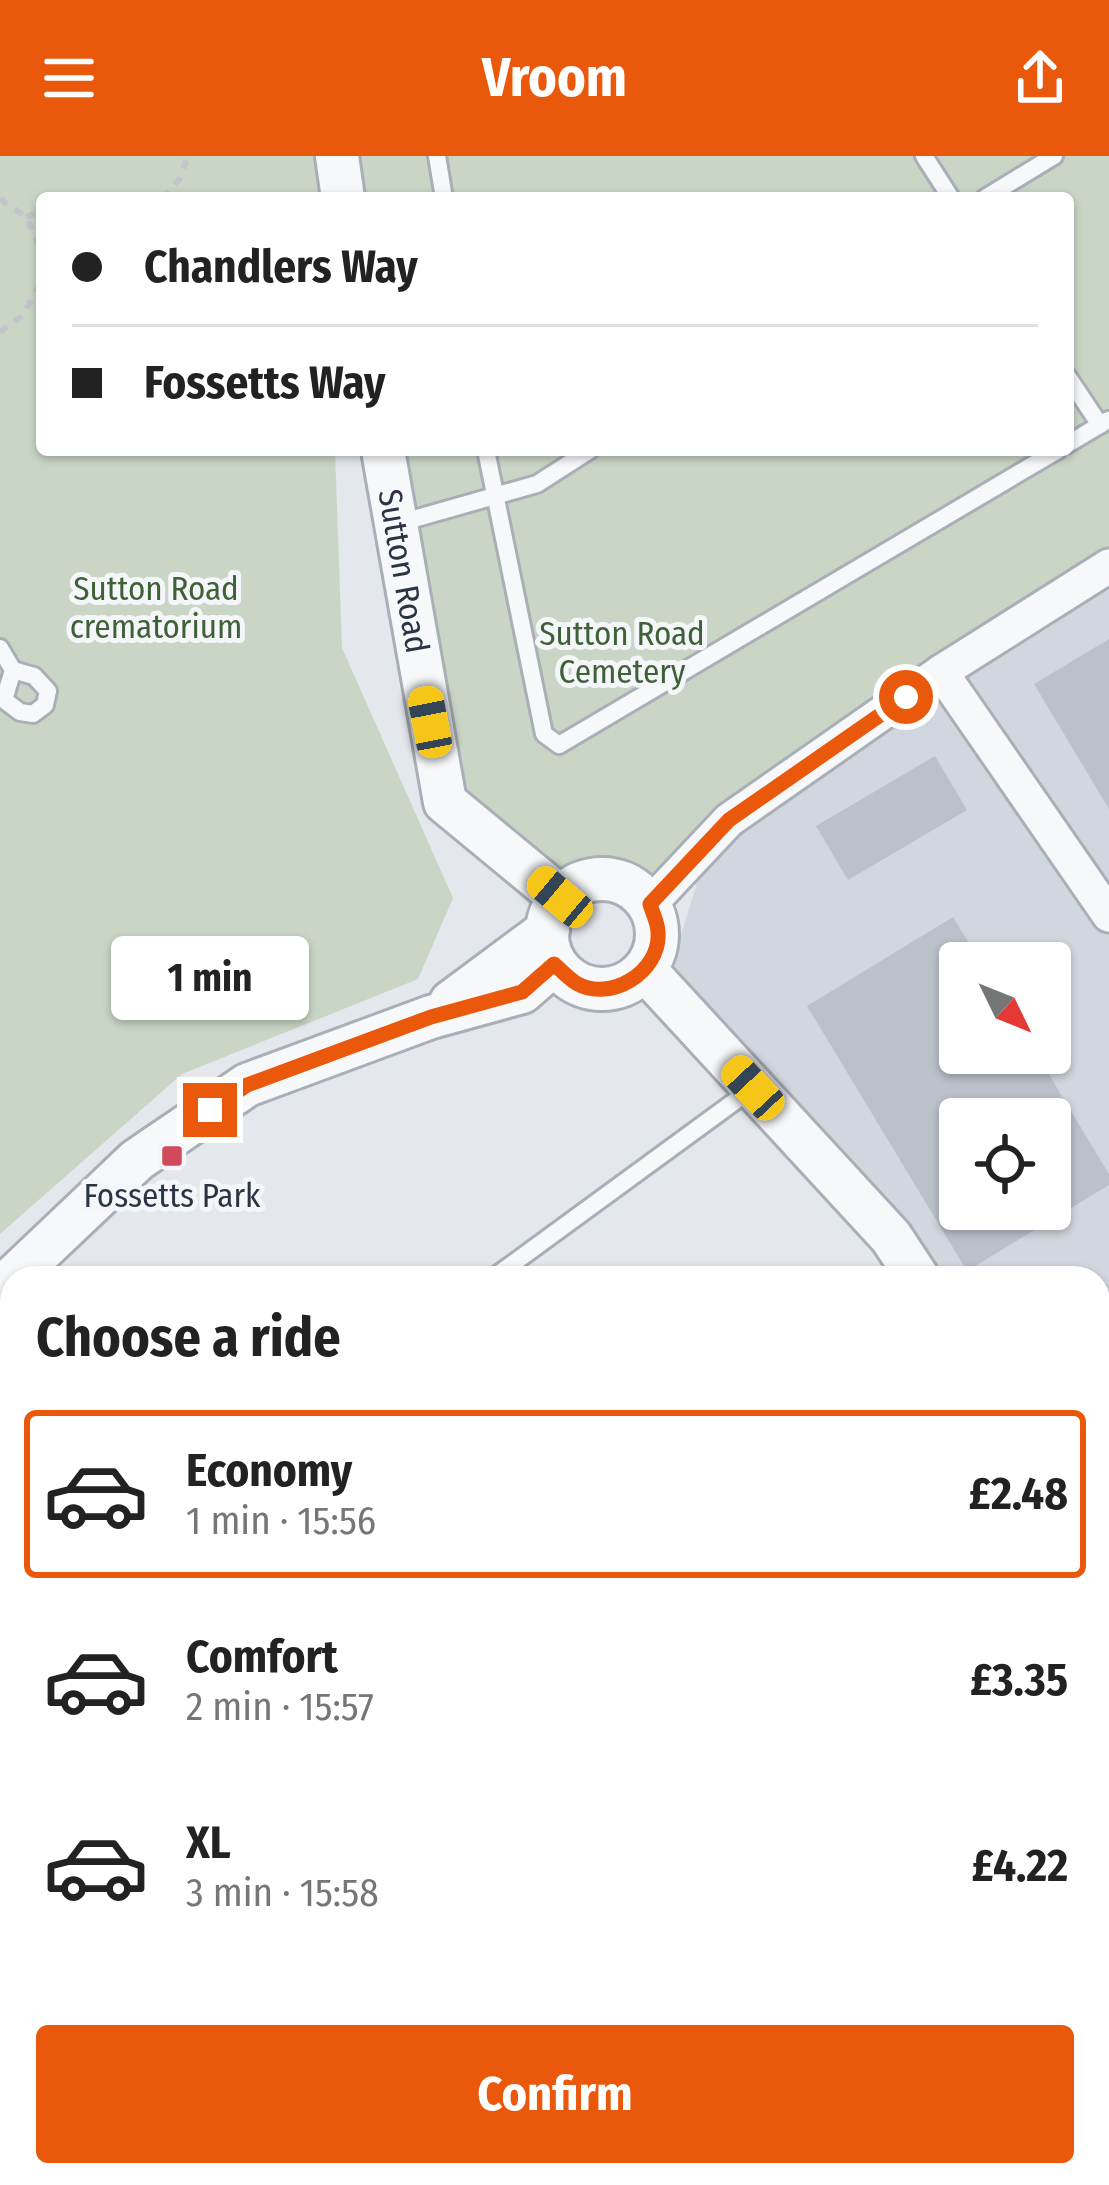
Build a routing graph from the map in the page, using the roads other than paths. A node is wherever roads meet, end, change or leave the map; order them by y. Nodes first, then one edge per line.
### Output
1 (337, 156) edge
2 (437, 156) edge
3 (924, 156) edge
4 (1054, 156) edge
5 (342, 192) edge
6 (443, 192) edge
7 (947, 192) edge
8 (995, 192) edge
9 (1074, 384) edge
10 (1104, 422) edge
11 (1074, 440) edge
12 (384, 456) edge
13 (487, 456) edge
14 (581, 456) edge
15 (1048, 456) edge
16 (494, 494) junction
17 (395, 524) junction
18 (1109, 566) edge
19 (0, 648) edge
20 (13, 670) dead end
21 (941, 672) junction
22 (650, 904) junction
23 (1109, 915) edge
24 (554, 930) junction
25 (645, 970) junction
26 (753, 1088) junction
27 (26, 1266) edge
28 (509, 1266) edge
29 (910, 1266) edge

1 - 5 street
2 - 6 lane
3 - 7 lane
4 - 8 lane
9 - 10 lane
10 - 11 lane
12 - 17 street, Sutton Road
13 - 16 lane
14 - 16 lane
15 - 16 lane
16 - 17 lane
17 - 24 street, Sutton Road
18 - 21 street
19 - 20 lane
21 - 22 street
21 - 23 street
22 - 24 street
22 - 25 street
24 - 25 street, Sutton Road
24 - 27 street
25 - 26 street
26 - 28 lane
26 - 29 street

